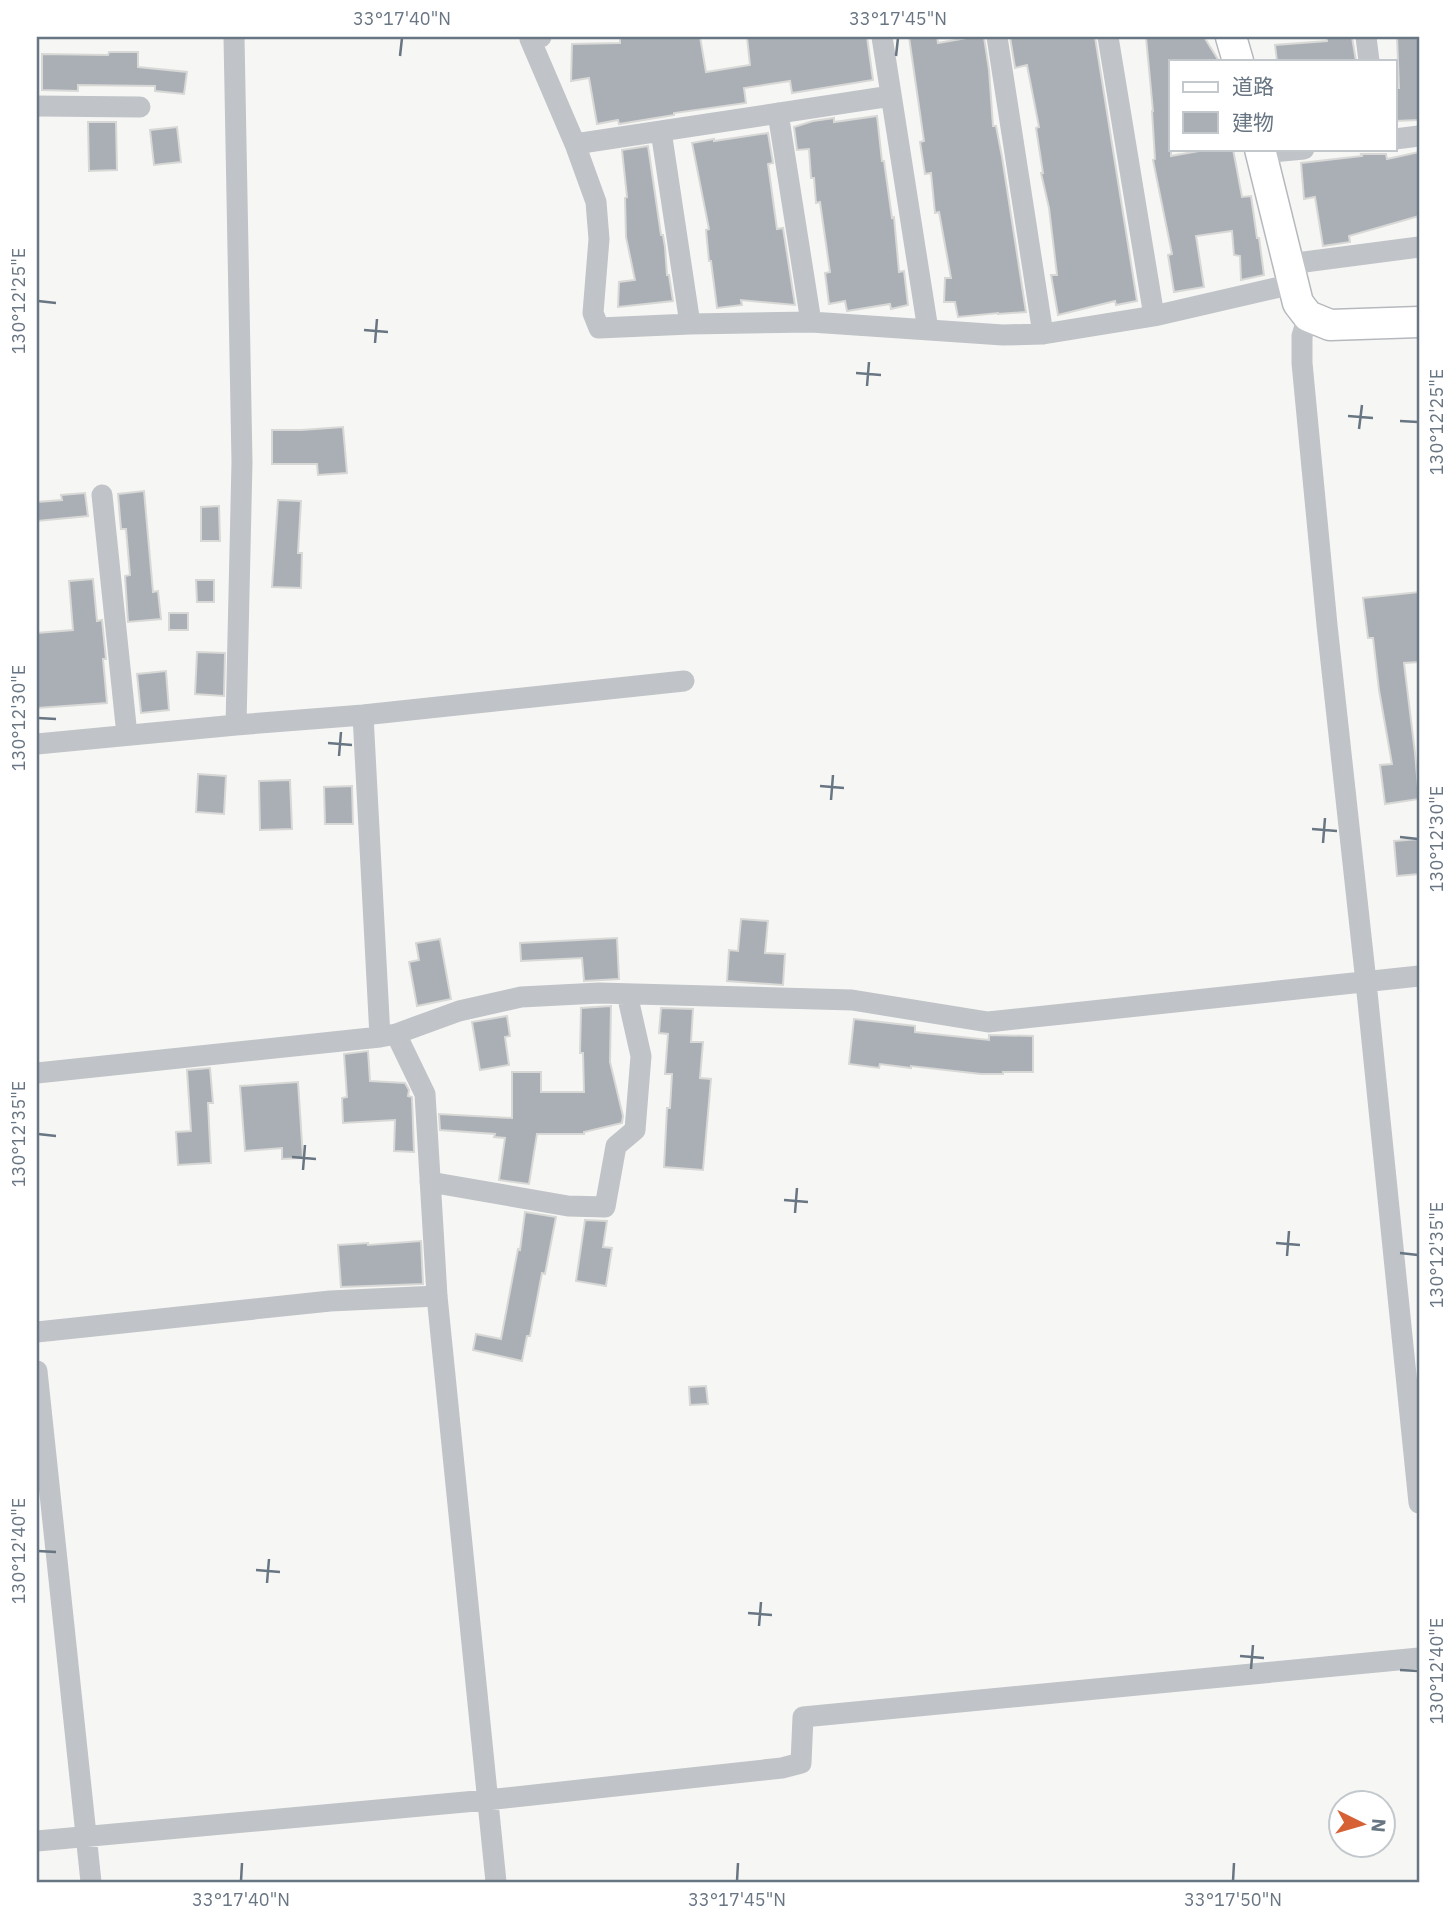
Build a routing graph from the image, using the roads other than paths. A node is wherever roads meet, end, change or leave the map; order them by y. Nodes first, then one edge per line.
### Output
1 (234, 37) edge
2 (541, 37) edge
3 (882, 37) edge
4 (997, 37) edge
5 (1108, 37) edge
6 (1231, 37) edge
7 (1366, 37) edge
8 (1238, 60) edge
9 (1369, 60) edge
10 (891, 96) junction
11 (37, 106) edge
12 (140, 107) dead end
13 (778, 113) junction
14 (661, 131) junction
15 (1419, 136) edge
16 (1396, 139) edge
17 (575, 144) junction
18 (1282, 150) edge
19 (1261, 151) edge
20 (1419, 247) edge
21 (1291, 274) junction
22 (1154, 316) junction
23 (1308, 316) junction
24 (1419, 321) edge
25 (811, 322) junction
26 (690, 324) junction
27 (928, 330) junction
28 (1043, 334) junction
29 (102, 495) dead end
30 (684, 681) dead end
31 (363, 715) junction
32 (236, 724) junction
33 (127, 735) junction
34 (37, 744) edge
35 (1419, 976) edge
36 (1366, 982) junction
37 (627, 994) junction
38 (388, 1035) junction
39 (37, 1073) edge
40 (430, 1182) junction
41 (437, 1296) junction
42 (37, 1332) edge
43 (37, 1371) edge
44 (1419, 1503) edge
45 (1419, 1658) edge
46 (487, 1800) junction
47 (86, 1835) junction
48 (37, 1841) edge
49 (91, 1882) edge
50 (496, 1882) edge

1 - 32 street
2 - 17 street
3 - 10 street
4 - 28 street
5 - 22 street
6 - 8 street
7 - 9 street
10 - 13 street
10 - 27 street
11 - 12 street
13 - 14 street
13 - 25 street
14 - 17 street
14 - 26 street
15 - 16 street
17 - 26 street
18 - 19 street
19 - 21 street
20 - 21 street
21 - 22 street
21 - 23 street
22 - 28 street
23 - 24 street
23 - 36 street
25 - 26 street
25 - 27 street
27 - 28 street
29 - 33 street
30 - 31 street
31 - 32 street
31 - 38 street
32 - 33 street
33 - 34 street
35 - 36 street
36 - 37 street
36 - 44 street
37 - 38 street
37 - 40 street
38 - 39 street
38 - 40 street
40 - 41 street
41 - 42 street
41 - 46 street
43 - 47 street
45 - 46 street
46 - 47 street
46 - 50 street
47 - 48 street
47 - 49 street

